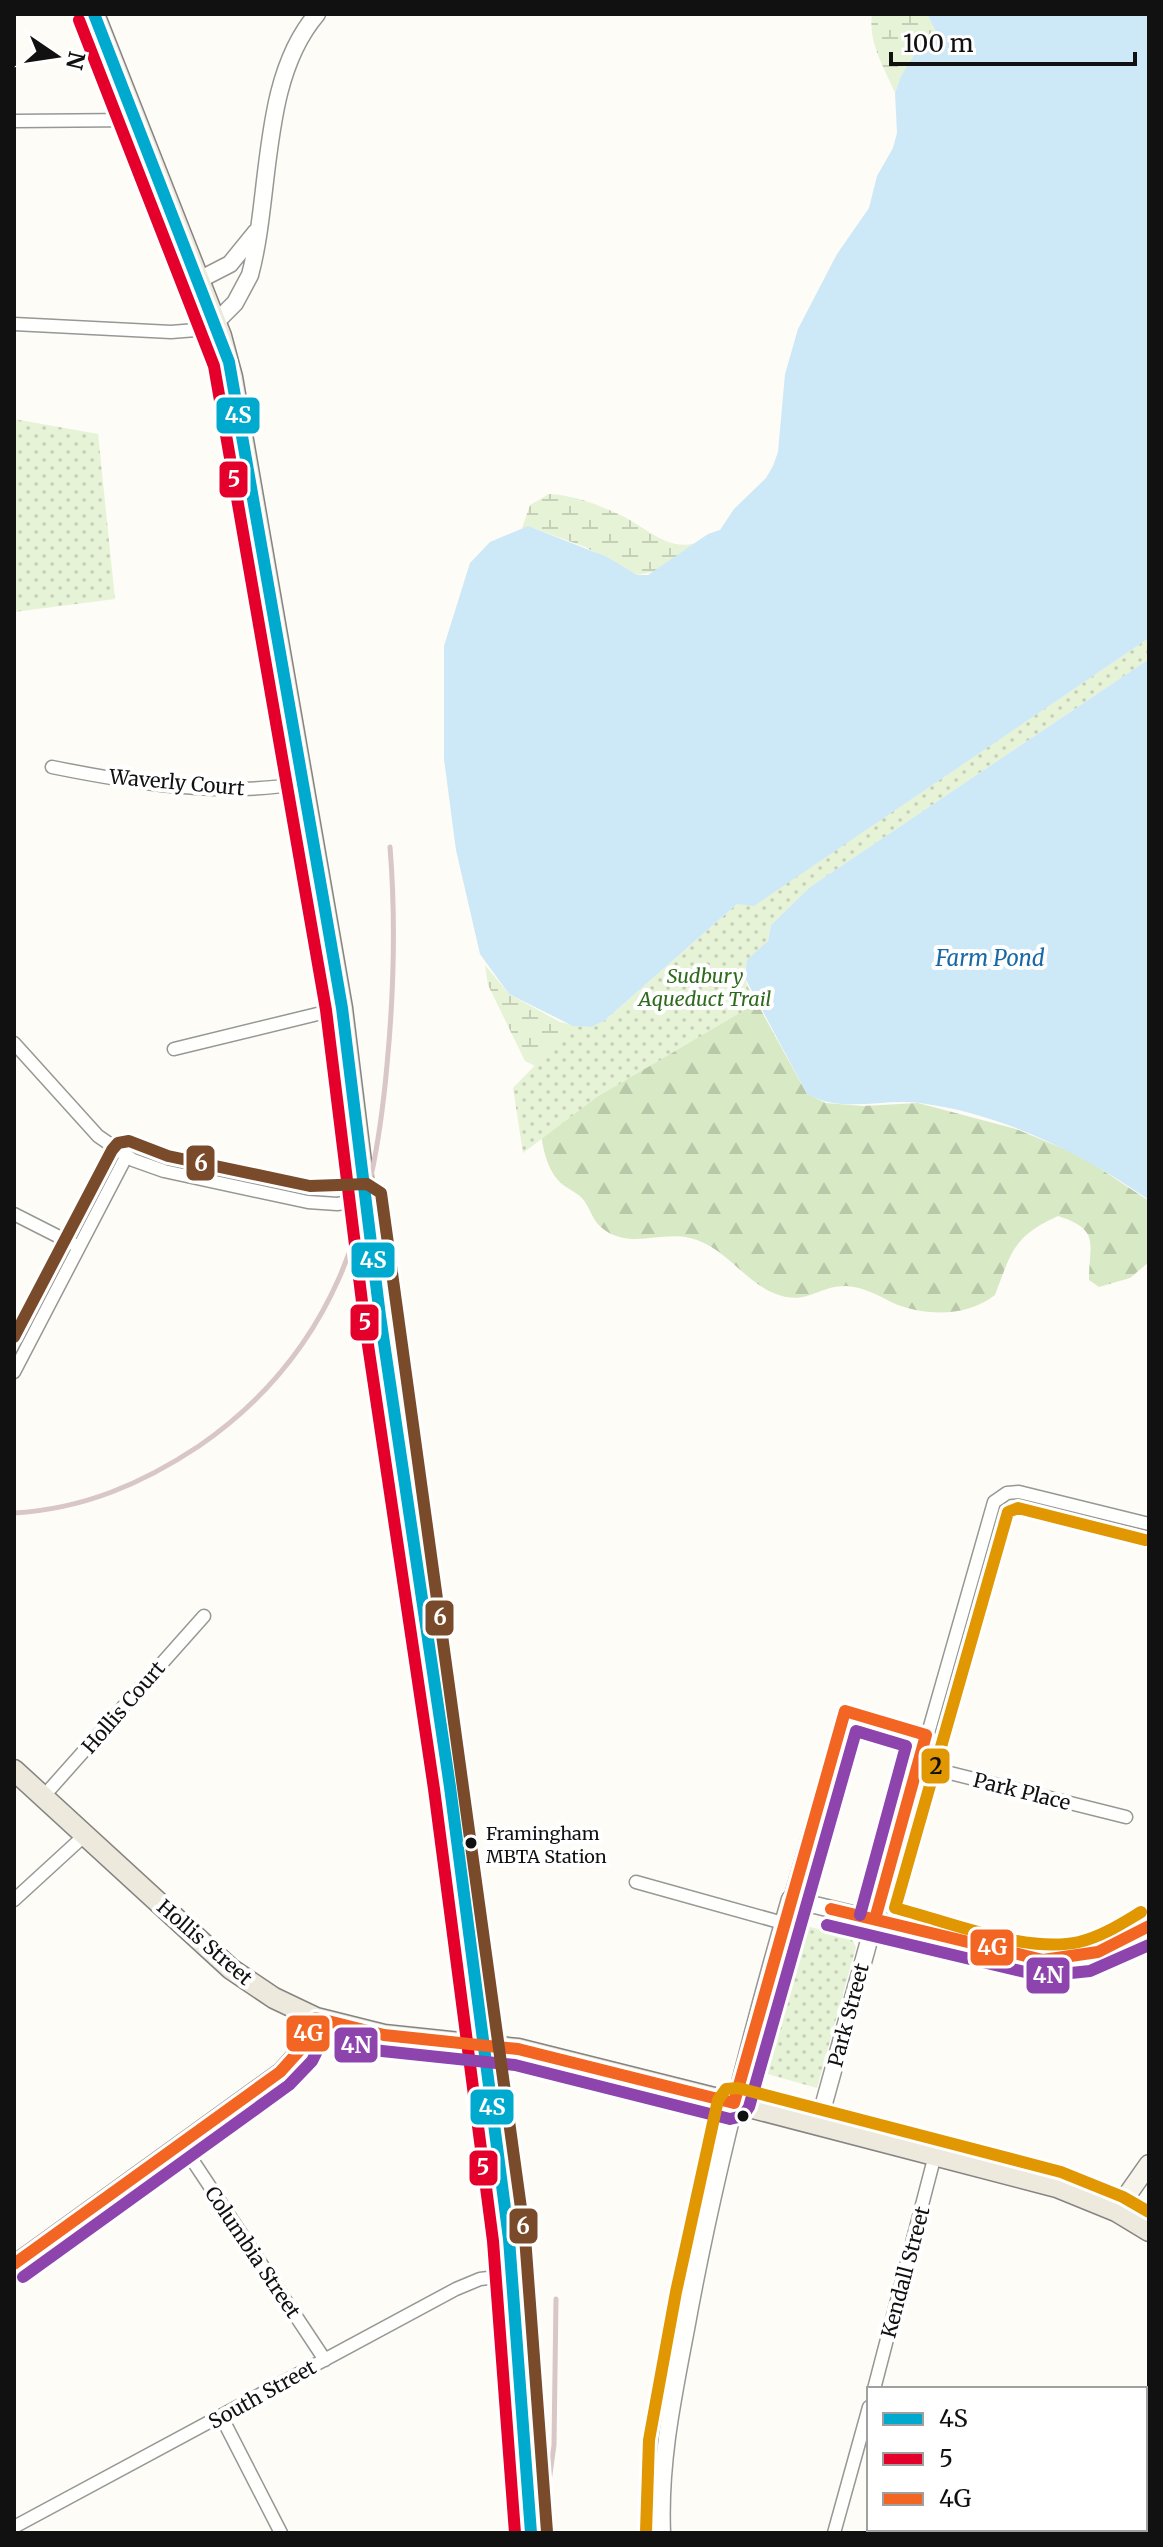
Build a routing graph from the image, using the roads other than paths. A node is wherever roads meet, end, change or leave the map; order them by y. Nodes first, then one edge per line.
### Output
1 (94, 14) edge
2 (317, 14) edge
3 (137, 120) junction
4 (14, 121) edge
5 (260, 223) junction
6 (199, 280) junction
7 (215, 323) junction
8 (14, 324) edge
9 (52, 767) dead end
10 (302, 783) junction
11 (342, 1008) junction
12 (14, 1043) edge
13 (174, 1049) dead end
14 (126, 1157) junction
15 (366, 1200) junction
16 (14, 1214) edge
17 (79, 1247) junction
18 (14, 1372) edge
19 (1149, 1524) edge
20 (204, 1616) dead end
21 (845, 1711) dead end
22 (918, 1765) junction
23 (14, 1770) edge
24 (43, 1797) junction
25 (1126, 1817) dead end
26 (85, 1835) junction
27 (636, 1882) dead end
28 (790, 1899) junction
29 (14, 1900) edge
30 (875, 1919) junction
31 (783, 1923) junction
32 (1149, 1926) edge
33 (316, 2018) junction
34 (483, 2043) junction
35 (734, 2103) junction
36 (818, 2125) junction
37 (181, 2143) junction
38 (935, 2155) junction
39 (1149, 2164) edge
40 (1116, 2211) junction
41 (1149, 2231) edge
42 (14, 2264) edge
43 (513, 2275) junction
44 (325, 2360) junction
45 (875, 2387) edge
46 (867, 2414) edge
47 (221, 2416) junction
48 (14, 2527) edge
49 (281, 2533) edge
50 (531, 2533) edge
51 (662, 2533) edge
52 (834, 2533) edge

1 - 3 main road
2 - 5 street
3 - 4 street
3 - 6 main road
5 - 6 street
5 - 7 street
6 - 7 main road
7 - 8 street
7 - 10 main road
9 - 10 street, Waverly Court
10 - 11 main road
11 - 13 street
11 - 15 main road
12 - 14 street
14 - 15 street
14 - 17 street
15 - 34 main road
16 - 17 street
17 - 18 street
19 - 22 street, Park Street
20 - 24 street, Hollis Court
21 - 28 street
22 - 25 street, Park Place
22 - 30 street, Park Street
23 - 24 main road, Hollis Street
24 - 26 main road, Hollis Street
26 - 29 street
26 - 33 main road, Hollis Street
27 - 31 street
28 - 30 street
28 - 31 street
30 - 32 street
30 - 36 street, Park Street
31 - 35 street
33 - 34 main road, Hollis Street
33 - 37 street
34 - 35 main road, Hollis Street
34 - 43 main road
35 - 36 main road, Hollis Street
35 - 51 street
36 - 38 main road, Hollis Street
37 - 42 street
37 - 44 street, Columbia Street
38 - 40 main road, Hollis Street
38 - 45 street, Kendall Street
39 - 40 main road
40 - 41 main road, Hollis Street
43 - 44 street, South Street
43 - 50 main road
44 - 47 street, South Street
46 - 52 street
47 - 48 street, South Street
47 - 49 street

